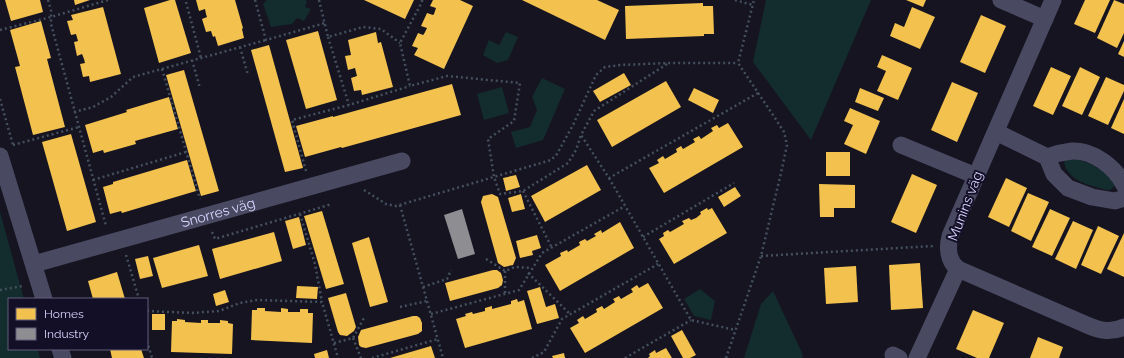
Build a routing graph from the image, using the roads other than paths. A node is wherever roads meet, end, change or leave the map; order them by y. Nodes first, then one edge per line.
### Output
1 (1001, 0) edge
2 (1053, 0) edge
3 (1045, 19) junction
4 (996, 132) junction
5 (901, 145) dead end
6 (0, 156) edge
7 (1047, 157) junction
8 (402, 161) dead end
9 (976, 176) junction
10 (1124, 185) edge
11 (1124, 198) edge
12 (34, 264) junction
13 (958, 269) junction
14 (44, 298) edge
15 (1124, 327) edge
16 (917, 358) edge

1 - 3 street
2 - 3 street, Munins väg
3 - 4 street, Munins väg
4 - 7 street
4 - 9 street, Munins väg
5 - 9 street
6 - 12 street
7 - 10 street
7 - 11 street
8 - 12 street, Snorres väg
9 - 13 street, Munins väg
12 - 14 street
13 - 15 street
13 - 16 street

